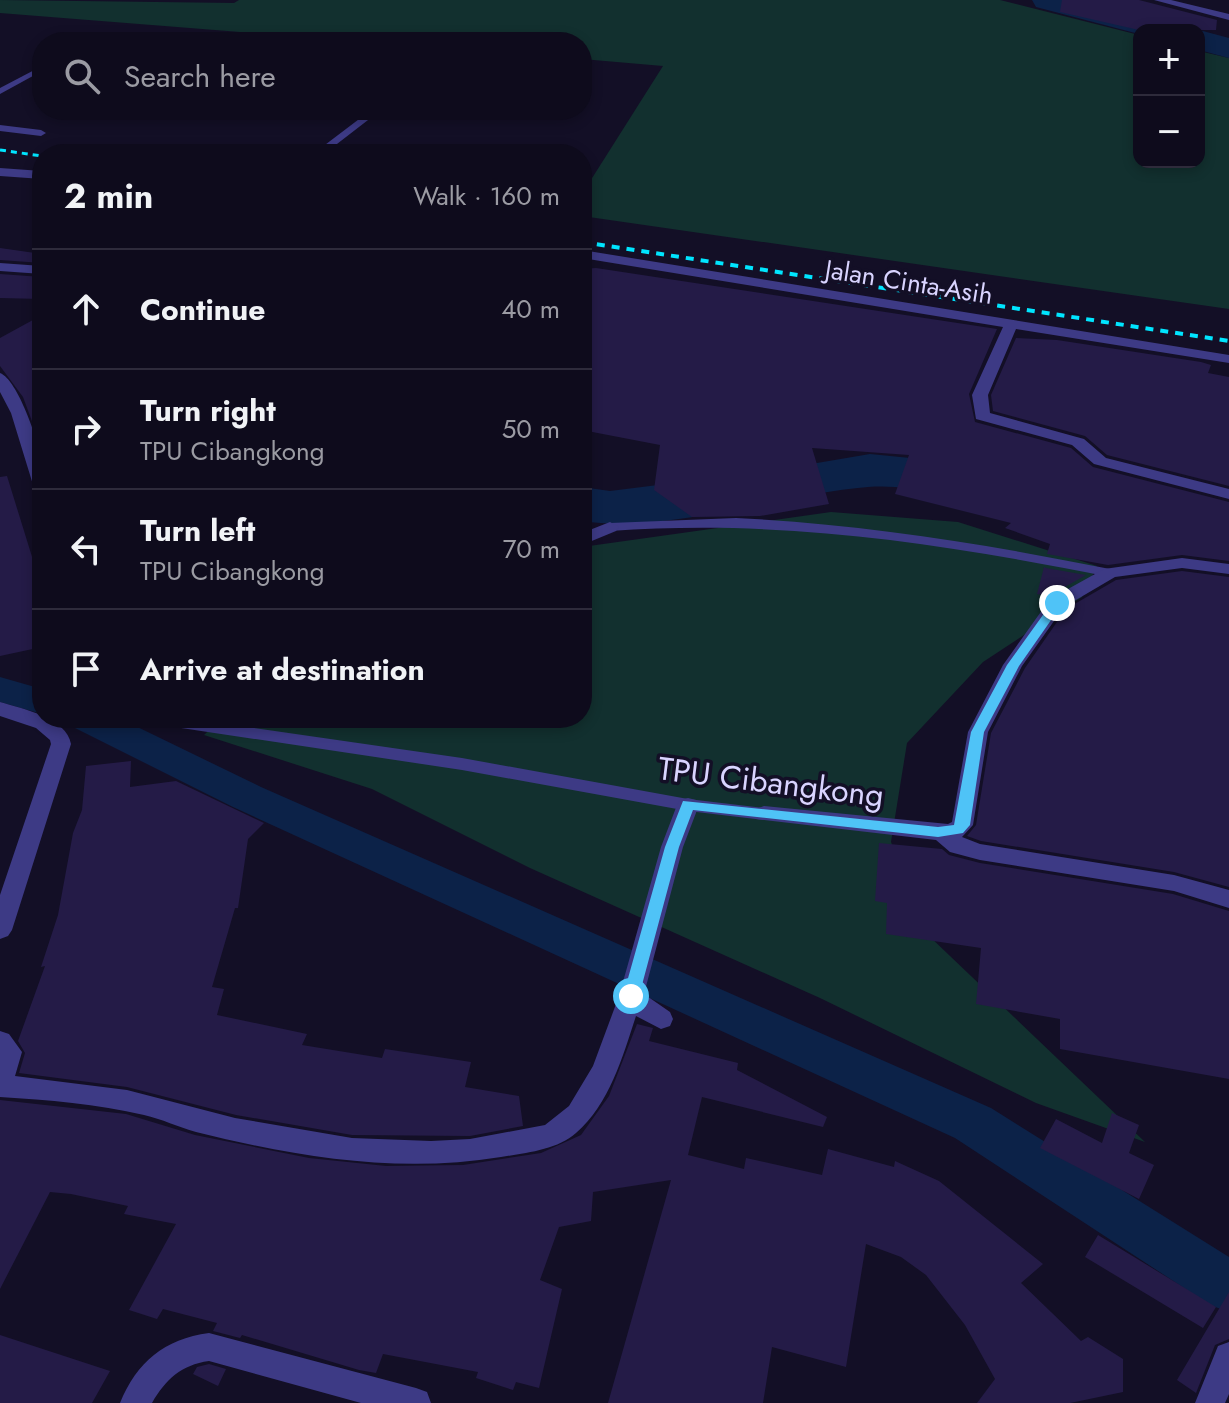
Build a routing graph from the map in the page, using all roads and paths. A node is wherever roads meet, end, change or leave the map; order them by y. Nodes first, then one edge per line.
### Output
1 (1159, 0) edge
2 (1229, 17) edge
3 (32, 73) edge
4 (0, 91) edge
5 (364, 120) edge
6 (0, 128) edge
7 (41, 133) dead end
8 (331, 144) edge
9 (0, 172) edge
10 (32, 174) edge
11 (592, 256) edge
12 (0, 267) edge
13 (32, 269) edge
14 (1012, 322) junction
15 (1229, 359) edge
16 (0, 378) edge
17 (32, 455) edge
18 (1229, 494) edge
19 (610, 527) joint
20 (592, 536) edge
21 (1229, 569) edge
22 (1110, 573) junction
23 (0, 709) edge
24 (32, 717) edge
25 (52, 728) edge
26 (216, 728) edge
27 (688, 805) junction
28 (764, 814) joint
29 (941, 832) junction
30 (1229, 899) edge
31 (0, 930) edge
32 (631, 992) junction
33 (661, 1019) dead end
34 (0, 1041) edge
35 (0, 1085) edge
36 (1229, 1356) edge
37 (135, 1403) edge
38 (416, 1403) edge
39 (1210, 1403) edge

1 - 2 street
3 - 4 lane
5 - 8 lane
6 - 7 lane
9 - 10 street
11 - 14 street, Jalan Cinta-Asih
12 - 13 street
14 - 15 street, Jalan Cinta-Asih
14 - 18 street
16 - 17 street
19 - 20 street
19 - 22 lane
21 - 22 street
22 - 29 street
23 - 24 street
25 - 31 street
26 - 27 lane, TPU Cibangkong
27 - 28 lane, TPU Cibangkong
27 - 32 street
28 - 29 street, TPU Cibangkong
29 - 30 street
32 - 33 street
32 - 35 street
34 - 35 street
36 - 39 street
37 - 38 street

